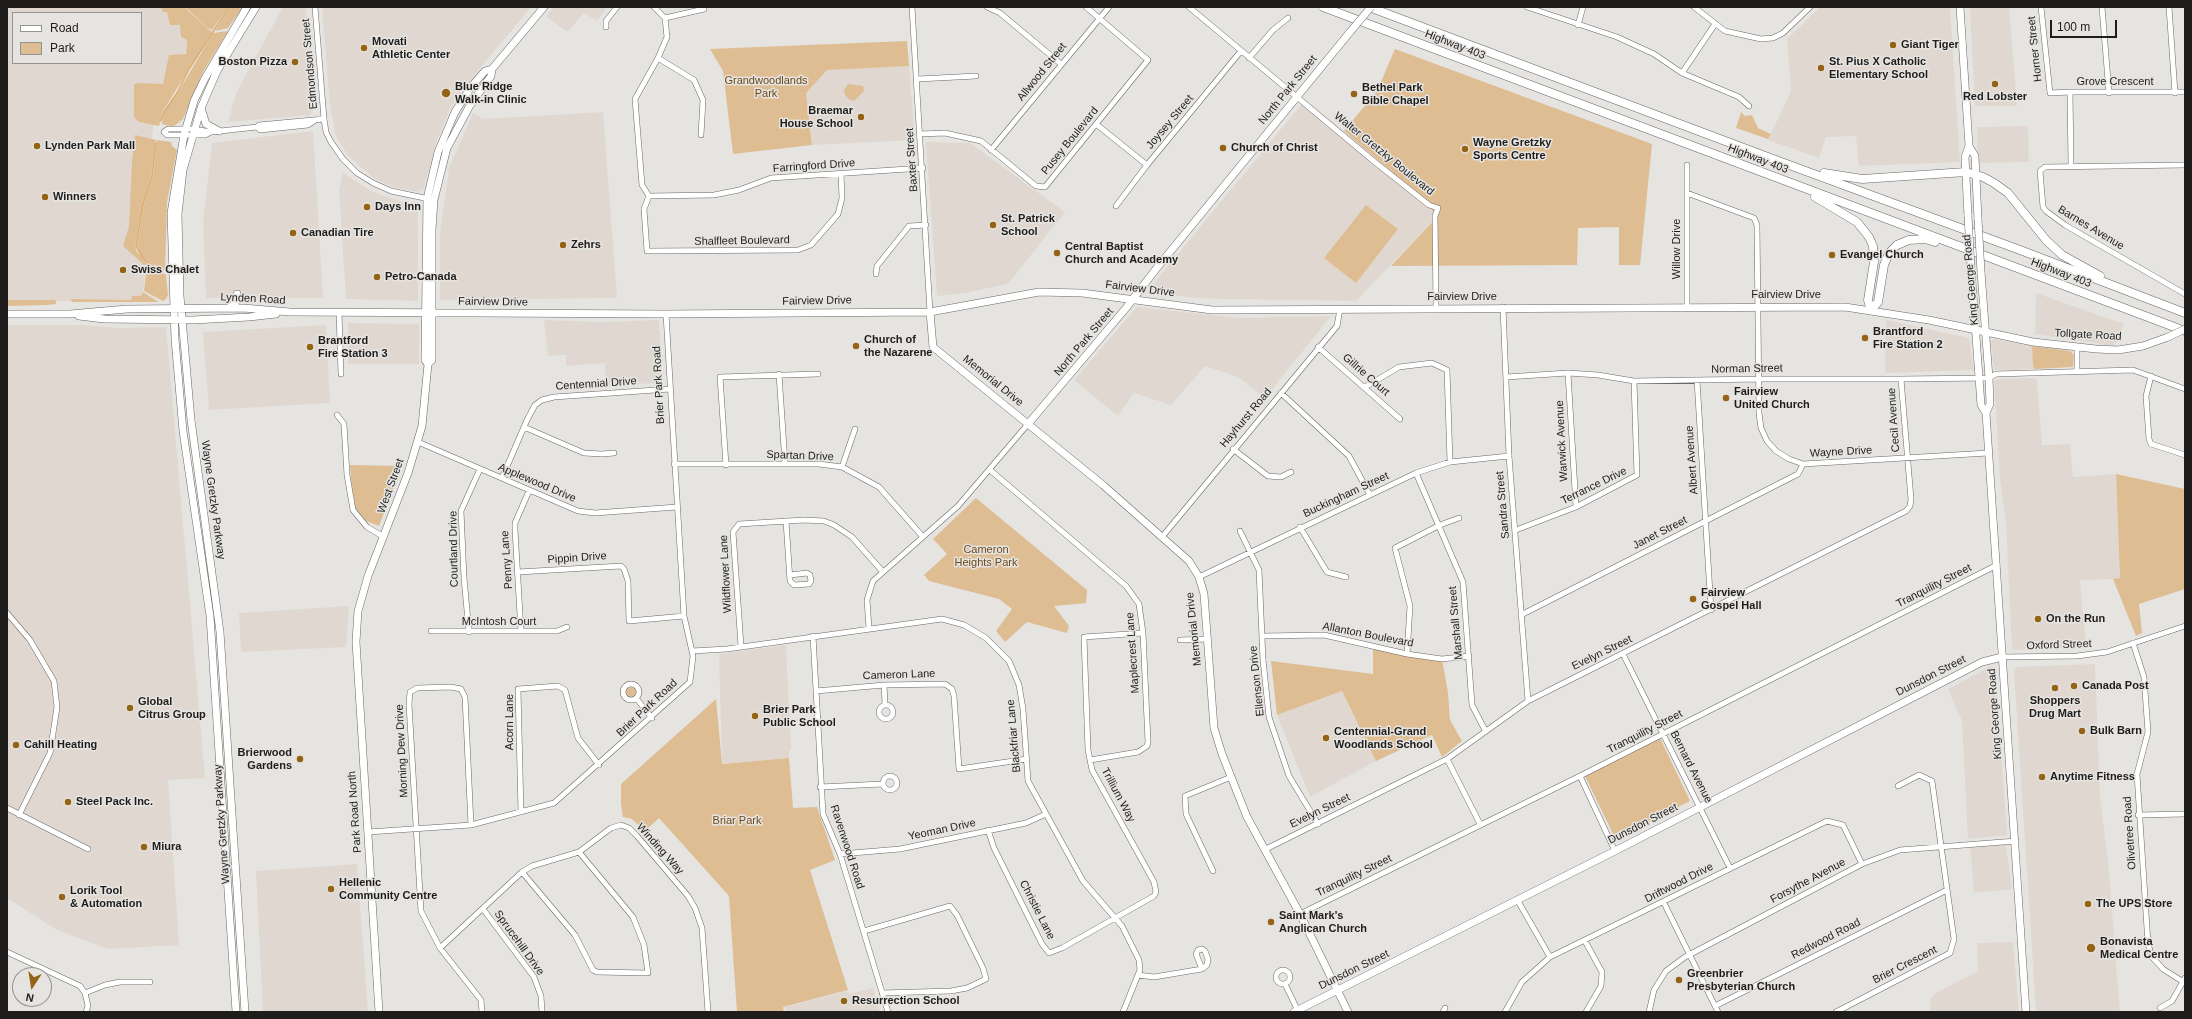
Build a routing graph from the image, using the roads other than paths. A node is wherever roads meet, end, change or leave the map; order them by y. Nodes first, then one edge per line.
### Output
1 (247, 7) edge
2 (256, 7) edge
3 (315, 7) edge
4 (544, 7) edge
5 (617, 7) edge
6 (654, 7) edge
7 (912, 7) edge
8 (987, 7) edge
9 (1086, 7) edge
10 (1109, 7) edge
11 (1189, 7) edge
12 (1323, 7) edge
13 (1370, 7) edge
14 (1527, 7) edge
15 (1582, 7) edge
16 (1694, 7) edge
17 (1810, 7) edge
18 (1960, 7) edge
19 (2041, 7) edge
20 (2102, 7) edge
21 (2169, 7) edge
22 (704, 9) dead end
23 (665, 18) junction
24 (1100, 18) junction
25 (1288, 18) dead end
26 (1715, 24) junction
27 (1578, 25) junction
28 (606, 27) dead end
29 (1241, 51) junction
30 (658, 58) junction
31 (1249, 58) junction
32 (1061, 64) junction
33 (1682, 73) junction
34 (976, 76) dead end
35 (918, 79) junction
36 (2070, 92) junction
37 (2175, 92) junction
38 (2185, 92) edge
39 (2108, 93) junction
40 (1297, 96) junction
41 (1749, 106) dead end
42 (201, 108) junction
43 (324, 119) junction
44 (1096, 124) junction
45 (219, 131) junction
46 (189, 132) junction
47 (920, 134) junction
48 (701, 135) dead end
49 (1969, 146) junction
50 (991, 150) junction
51 (1773, 159) junction
52 (1147, 165) junction
53 (1687, 165) dead end
54 (2185, 165) edge
55 (2071, 166) junction
56 (1748, 167) junction
57 (923, 168) junction
58 (1966, 172) junction
59 (841, 174) junction
60 (1976, 175) junction
61 (1687, 192) junction
62 (649, 196) junction
63 (431, 199) junction
64 (1116, 206) dead end
65 (926, 225) junction
66 (1967, 249) junction
67 (876, 274) dead end
68 (2130, 293) junction
69 (237, 294) dead end
70 (2185, 294) edge
71 (1133, 300) junction
72 (1687, 306) junction
73 (1758, 306) junction
74 (173, 308) junction
75 (182, 308) junction
76 (229, 308) junction
77 (1436, 308) junction
78 (1503, 308) junction
79 (1340, 309) junction
80 (1871, 310) junction
81 (290, 312) junction
82 (339, 312) junction
83 (429, 312) junction
84 (930, 312) junction
85 (7, 314) edge
86 (62, 314) junction
87 (666, 314) junction
88 (2185, 314) edge
89 (174, 320) junction
90 (183, 320) junction
91 (1976, 330) junction
92 (2185, 330) edge
93 (1987, 333) junction
94 (1318, 347) junction
95 (2077, 347) junction
96 (2077, 372) junction
97 (341, 374) dead end
98 (779, 374) junction
99 (818, 374) dead end
100 (1568, 374) junction
101 (1993, 376) junction
102 (2151, 376) junction
103 (1506, 377) junction
104 (1980, 378) junction
105 (1759, 379) junction
106 (1901, 379) junction
107 (1697, 380) junction
108 (1634, 381) junction
109 (1365, 387) junction
110 (670, 389) junction
111 (2185, 389) edge
112 (1281, 393) junction
113 (1986, 414) junction
114 (337, 415) dead end
115 (1400, 418) dead end
116 (1028, 424) junction
117 (524, 427) junction
118 (855, 429) dead end
119 (418, 442) junction
120 (1233, 449) junction
121 (614, 453) dead end
122 (1988, 453) junction
123 (2185, 455) edge
124 (1509, 456) junction
125 (1907, 459) junction
126 (1450, 462) junction
127 (674, 464) junction
128 (785, 464) junction
129 (1803, 464) junction
130 (726, 465) junction
131 (842, 468) junction
132 (480, 469) junction
133 (990, 470) junction
134 (1291, 472) dead end
135 (1416, 473) junction
136 (502, 478) junction
137 (529, 491) junction
138 (1370, 495) junction
139 (677, 507) junction
140 (1576, 507) junction
141 (1459, 518) dead end
142 (786, 521) junction
143 (1706, 521) junction
144 (1440, 525) junction
145 (1300, 527) junction
146 (1516, 530) junction
147 (1240, 531) dead end
148 (384, 537) junction
149 (923, 537) junction
150 (1162, 537) junction
151 (1249, 552) junction
152 (1997, 565) junction
153 (518, 572) junction
154 (883, 572) junction
155 (790, 575) dead end
156 (1346, 576) dead end
157 (1199, 577) junction
158 (1711, 610) junction
159 (358, 611) joint
160 (7, 613) edge
161 (1521, 615) junction
162 (684, 616) junction
163 (2185, 626) edge
164 (567, 627) dead end
165 (870, 628) junction
166 (431, 631) dead end
167 (522, 631) junction
168 (469, 632) junction
169 (1143, 633) junction
170 (813, 636) junction
171 (1263, 636) junction
172 (1208, 639) junction
173 (1180, 640) dead end
174 (2133, 643) junction
175 (740, 646) junction
176 (692, 652) junction
177 (1407, 654) junction
178 (1623, 654) junction
179 (1469, 656) junction
180 (2002, 657) junction
181 (884, 684) junction
182 (816, 691) junction
183 (636, 698) dead end
184 (1528, 701) junction
185 (885, 704) dead end
186 (652, 718) junction
187 (1485, 730) junction
188 (1662, 734) junction
189 (1027, 759) junction
190 (1447, 759) junction
191 (1090, 760) junction
192 (599, 765) junction
193 (1580, 776) junction
194 (1231, 777) junction
195 (882, 784) dead end
196 (1898, 786) dead end
197 (820, 787) junction
198 (7, 808) edge
199 (1700, 808) junction
200 (521, 812) junction
201 (19, 814) junction
202 (1046, 814) junction
203 (2185, 814) edge
204 (2138, 815) junction
205 (1318, 824) junction
206 (1480, 824) junction
207 (471, 825) junction
208 (416, 829) junction
209 (988, 830) junction
210 (368, 832) junction
211 (2016, 840) junction
212 (1941, 845) junction
213 (88, 849) dead end
214 (1266, 849) junction
215 (579, 852) junction
216 (1615, 852) junction
217 (840, 854) junction
218 (1862, 864) junction
219 (1730, 868) junction
220 (1213, 871) dead end
221 (522, 872) junction
222 (1947, 890) junction
223 (1518, 901) junction
224 (1664, 903) junction
225 (482, 909) junction
226 (1300, 914) junction
227 (1113, 918) junction
228 (864, 931) junction
229 (1585, 941) junction
230 (440, 948) junction
231 (7, 952) edge
232 (1688, 955) junction
233 (1550, 957) junction
234 (1202, 969) dead end
235 (1138, 975) junction
236 (2184, 981) edge
237 (150, 982) dead end
238 (1285, 984) dead end
239 (1338, 991) junction
240 (85, 993) junction
241 (882, 993) junction
242 (1715, 1006) junction
243 (2160, 1008) dead end
244 (1296, 1011) edge
245 (86, 1012) edge
246 (236, 1012) edge
247 (245, 1012) edge
248 (379, 1012) edge
249 (482, 1012) edge
250 (542, 1012) edge
251 (708, 1012) edge
252 (888, 1012) edge
253 (1123, 1012) edge
254 (1348, 1012) edge
255 (1505, 1012) edge
256 (1586, 1012) edge
257 (1649, 1012) edge
258 (1718, 1012) edge
259 (1836, 1012) edge
260 (2026, 1012) edge

1 - 46 main road, Wayne Gretzky Parkway
2 - 42 main road, Wayne Gretzky Parkway
3 - 43 street, Edmondson Street
4 - 63 main road, West Street
5 - 28 street
6 - 23 street
7 - 35 street, Baxter Street
8 - 32 street
9 - 24 street, Pusey Boulevard
10 - 24 street, Allwood Street
11 - 29 street
12 - 56 highway, Highway 403
13 - 40 main road, North Park Street, bridge
13 - 51 highway, Highway 403
14 - 27 street
15 - 27 street
16 - 26 street
17 - 26 street
18 - 49 main road, King George Road
19 - 36 street, Horner Street
20 - 39 street
21 - 37 street
22 - 23 street
23 - 30 street
24 - 32 street, Allwood Street
24 - 44 street, Pusey Boulevard
25 - 31 street
26 - 33 street
27 - 33 street
29 - 31 street
29 - 52 street, Joysey Street
30 - 48 street
30 - 62 street
31 - 40 street
32 - 50 street, Allwood Street
33 - 41 street
34 - 35 street
35 - 47 street, Baxter Street
36 - 39 street, Grove Crescent
36 - 55 street, Grove Crescent
37 - 38 street, Grove Crescent
37 - 39 street, Grove Crescent
40 - 71 main road, North Park Street
40 - 77 street, Walter Gretzky Boulevard
42 - 45 main road
42 - 46 main road, Wayne Gretzky Parkway
43 - 45 street, Edmondson Street
43 - 63 street, Edmondson Street
44 - 50 street, Pusey Boulevard
44 - 52 street
45 - 46 street, Edmondson Street
46 - 74 main road, Wayne Gretzky Parkway
46 - 75 main road, Wayne Gretzky Parkway
47 - 50 street, Pusey Boulevard
47 - 57 street, Baxter Street
49 - 58 main road, King George Road
49 - 60 main road, King George Road
51 - 58 highway
51 - 68 highway, Highway 403
52 - 64 street, Joysey Street
53 - 61 street, Willow Drive
54 - 55 street, Barnes Avenue
55 - 70 street, Barnes Avenue
56 - 66 highway, Highway 403
56 - 80 highway
57 - 59 street, Farringford Drive
57 - 65 street, Baxter Street
58 - 60 highway
58 - 91 main road, King George Road, bridge
59 - 62 street, Farringford Drive
59 - 62 street, Shalfleet Boulevard
60 - 68 highway
60 - 93 main road, King George Road, bridge
61 - 72 street, Willow Drive
61 - 73 street
63 - 83 main road, West Street
65 - 67 street
65 - 84 street, Baxter Street
66 - 80 highway
66 - 92 highway, Highway 403
68 - 88 highway, Highway 403
69 - 76 main road
71 - 79 main road, Fairview Drive
71 - 84 main road, Fairview Drive
71 - 116 main road, North Park Street
72 - 73 main road, Fairview Drive
72 - 78 main road, Fairview Drive
73 - 80 main road, Fairview Drive
73 - 105 street, Wayne Drive
74 - 75 main road, Lynden Road
74 - 86 main road, Lynden Road
74 - 89 main road, Wayne Gretzky Parkway
75 - 76 main road, Lynden Road
75 - 90 main road, Wayne Gretzky Parkway
76 - 81 main road, Lynden Road
77 - 78 main road, Fairview Drive
77 - 79 main road, Fairview Drive
78 - 103 street, Sandra Street
79 - 94 street, Hayhurst Road
80 - 91 main road, Fairview Drive
81 - 82 main road, Fairview Drive
81 - 90 main road, Lynden Road
82 - 83 main road, Fairview Drive
82 - 97 street
83 - 87 main road, Fairview Drive
83 - 119 main road, West Street
84 - 87 main road, Fairview Drive
84 - 116 main road, Memorial Drive
85 - 86 main road, Lynden Road
86 - 89 main road, Lynden Road
87 - 110 street, Brier Park Road
89 - 90 main road, Lynden Road
89 - 246 main road, Wayne Gretzky Parkway
90 - 247 main road, Wayne Gretzky Parkway
91 - 93 main road, Fairview Drive
91 - 104 main road, King George Road
92 - 95 main road, Tollgate Road, bridge
93 - 95 main road, Tollgate Road
93 - 101 main road, King George Road
94 - 109 street, Gillrie Court
94 - 112 street, Hayhurst Road
95 - 96 street
96 - 101 street, Norman Street
96 - 102 street, Norman Street
98 - 99 street
98 - 128 street
98 - 130 street
100 - 103 street, Norman Street
100 - 108 street, Norman Street
100 - 140 street, Warwick Avenue
101 - 104 street, Norman Street
101 - 113 main road, King George Road
102 - 111 street, Norman Street
102 - 123 street
103 - 124 street, Sandra Street
104 - 106 street, Norman Street
104 - 113 main road, King George Road
105 - 106 street, Norman Street
105 - 107 street, Norman Street
105 - 129 street, Wayne Drive
106 - 125 street, Cecil Avenue
107 - 108 street, Norman Street
107 - 143 street, Albert Avenue
108 - 140 street, Terrance Drive
109 - 115 street, Gillrie Court
109 - 126 street
110 - 117 street, Centennial Drive
110 - 127 street, Brier Park Road
112 - 120 street, Hayhurst Road
112 - 138 street
113 - 122 main road, King George Road
114 - 148 street
116 - 133 street, North Park Street
116 - 150 main road, Memorial Drive
117 - 121 street
117 - 136 street, Centennial Drive
118 - 131 street
119 - 132 street, Applewood Drive
119 - 148 main road, West Street
120 - 134 street
120 - 150 street, Hayhurst Road
122 - 125 street, Wayne Drive
122 - 152 main road, King George Road
124 - 126 street, Buckingham Street
124 - 146 street, Sandra Street
125 - 129 street, Wayne Drive
125 - 158 street, Evelyn Street
126 - 135 street, Buckingham Street
127 - 130 street, Spartan Drive
127 - 139 street, Brier Park Road
128 - 130 street, Spartan Drive
128 - 131 street, Spartan Drive
129 - 143 street, Janet Street
131 - 149 street, Spartan Drive
132 - 136 street, Applewood Drive
132 - 168 street, Courtland Drive
133 - 149 street, North Park Street
133 - 169 street, Maplecrest Lane
135 - 138 street, Buckingham Street
135 - 144 street, Marshall Street
136 - 137 street, Applewood Drive
137 - 139 street, Applewood Drive
137 - 153 street, Penny Lane
138 - 145 street, Buckingham Street
139 - 162 street, Brier Park Road
140 - 146 street, Terrance Drive
141 - 144 street
142 - 154 street, Wildflower Lane
142 - 155 street
142 - 175 street, Wildflower Lane
143 - 158 street, Albert Avenue
143 - 161 street, Janet Street
144 - 177 street
144 - 179 street, Marshall Street
145 - 151 street, Buckingham Street
145 - 156 street
146 - 161 street, Sandra Street
147 - 151 street, Ellenson Drive
148 - 159 main road, West Street
149 - 154 street, North Park Street
150 - 157 main road, Memorial Drive
151 - 157 street, Buckingham Street
151 - 171 street, Ellenson Drive
152 - 180 main road, King George Road
152 - 188 street, Tranquility Street
153 - 162 street, Pippin Drive
153 - 167 street, Penny Lane
154 - 165 street, North Park Street
157 - 172 main road, Memorial Drive
158 - 178 street, Evelyn Street
159 - 210 main road, Park Road North
160 - 201 street
161 - 184 street, Sandra Street
162 - 176 street, Brier Park Road
163 - 174 street, Oxford Street
164 - 167 street, McIntosh Court
165 - 170 street, Blackfriar Lane
165 - 189 street, Blackfriar Lane
166 - 168 street, McIntosh Court
167 - 168 street, McIntosh Court
169 - 191 street, Maplecrest Lane
169 - 191 street, Trillium Way
170 - 175 street, Blackfriar Lane
170 - 182 street, Ravenwood Road
171 - 177 street, Allanton Boulevard
171 - 205 street, Ellenson Drive
172 - 173 street
172 - 194 main road, Memorial Drive
174 - 180 street, Oxford Street
174 - 204 street, Olivetree Road
175 - 176 street, Blackfriar Lane
176 - 186 street, Brier Park Road
177 - 179 street, Allanton Boulevard
178 - 184 street, Evelyn Street
178 - 188 street, Bernard Avenue
179 - 187 street, Marshall Street
180 - 199 main road, Dunsdon Street
180 - 211 main road, King George Road
181 - 182 street, Cameron Lane
181 - 185 street
181 - 189 street, Cameron Lane
182 - 197 street, Ravenwood Road
183 - 186 street
184 - 187 street, Evelyn Street
186 - 192 street, Brier Park Road
187 - 190 street, Evelyn Street
188 - 193 street, Tranquility Street
188 - 199 street, Bernard Avenue
189 - 202 street, Blackfriar Lane
190 - 205 street, Evelyn Street
190 - 206 street
191 - 227 street, Trillium Way
192 - 200 street, Brier Park Road
192 - 200 street, Acorn Lane
193 - 206 street, Tranquility Street
193 - 216 street
194 - 214 main road, Memorial Drive
194 - 220 street
195 - 197 street
196 - 212 street, Brier Crescent
197 - 217 street, Ravenwood Road
198 - 201 street
199 - 216 main road, Dunsdon Street
199 - 219 street, Bernard Avenue
200 - 207 street, Brier Park Road
201 - 213 street
202 - 209 street, Yeoman Drive
202 - 227 street, Blackfriar Lane
203 - 204 street
204 - 236 street, Olivetree Road
205 - 214 street, Evelyn Street
206 - 226 street, Tranquility Street
207 - 208 street, Brier Park Road
207 - 208 street, Morning Dew Drive
208 - 210 street, Brier Park Road
208 - 230 street
209 - 217 street, Yeoman Drive
209 - 227 street, Christie Lane
210 - 248 main road, Park Road North
211 - 212 street, Forsythe Avenue
211 - 260 main road, King George Road
212 - 218 street, Forsythe Avenue
212 - 222 street, Brier Crescent
214 - 226 main road, Memorial Drive
215 - 221 street, Winding Way
215 - 221 street
215 - 251 street, Winding Way
216 - 223 main road, Dunsdon Street
217 - 228 street, Ravenwood Road
218 - 219 street, Driftwood Drive
218 - 232 street, Forsythe Avenue
219 - 224 street, Driftwood Drive
221 - 225 street, Winding Way
222 - 242 street, Redwood Road
222 - 259 street, Brier Crescent
223 - 233 street
223 - 239 main road, Dunsdon Street
224 - 229 street, Driftwood Drive
224 - 232 street
225 - 230 street, Winding Way
225 - 250 street, Sprucehill Drive
226 - 239 main road, Memorial Drive
227 - 235 street, Blackfriar Lane
228 - 241 street, Ravenwood Road
228 - 241 street
229 - 233 street, Driftwood Drive
229 - 256 street
230 - 249 street
231 - 240 street
232 - 242 street
232 - 257 street, Forsythe Avenue
233 - 255 street, Driftwood Drive
234 - 235 street
235 - 253 street, Blackfriar Lane
236 - 243 street
237 - 240 street
238 - 244 street
239 - 244 main road, Dunsdon Street
239 - 254 main road, Memorial Drive
240 - 245 street
241 - 252 street, Ravenwood Road
242 - 258 street

